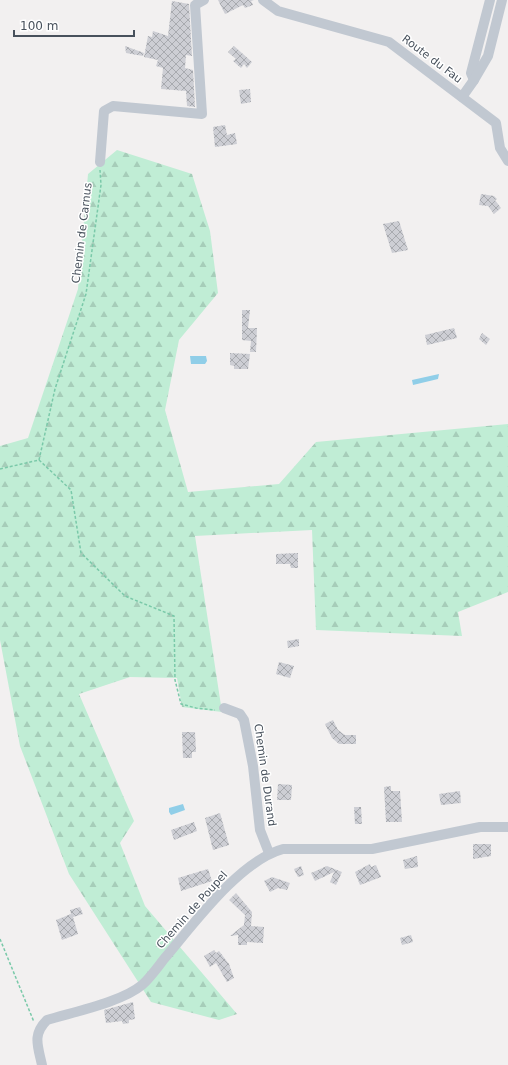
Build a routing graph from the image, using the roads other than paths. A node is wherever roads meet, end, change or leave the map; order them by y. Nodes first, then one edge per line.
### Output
1 (204, 0) edge
2 (264, 0) edge
3 (490, 0) edge
4 (502, 0) edge
5 (474, 80) junction
6 (462, 97) junction
7 (508, 161) edge
8 (100, 162) road end
9 (224, 708) road end
10 (508, 827) edge
11 (269, 853) junction
12 (42, 1065) edge

1 - 8 street
2 - 6 street, Route du Fau
3 - 5 street
4 - 5 street
5 - 6 street
6 - 7 street, Route du Fau
9 - 11 street, Chemin de Durand
10 - 11 street, Chemin de Poupel
11 - 12 street, Chemin de Poupel

